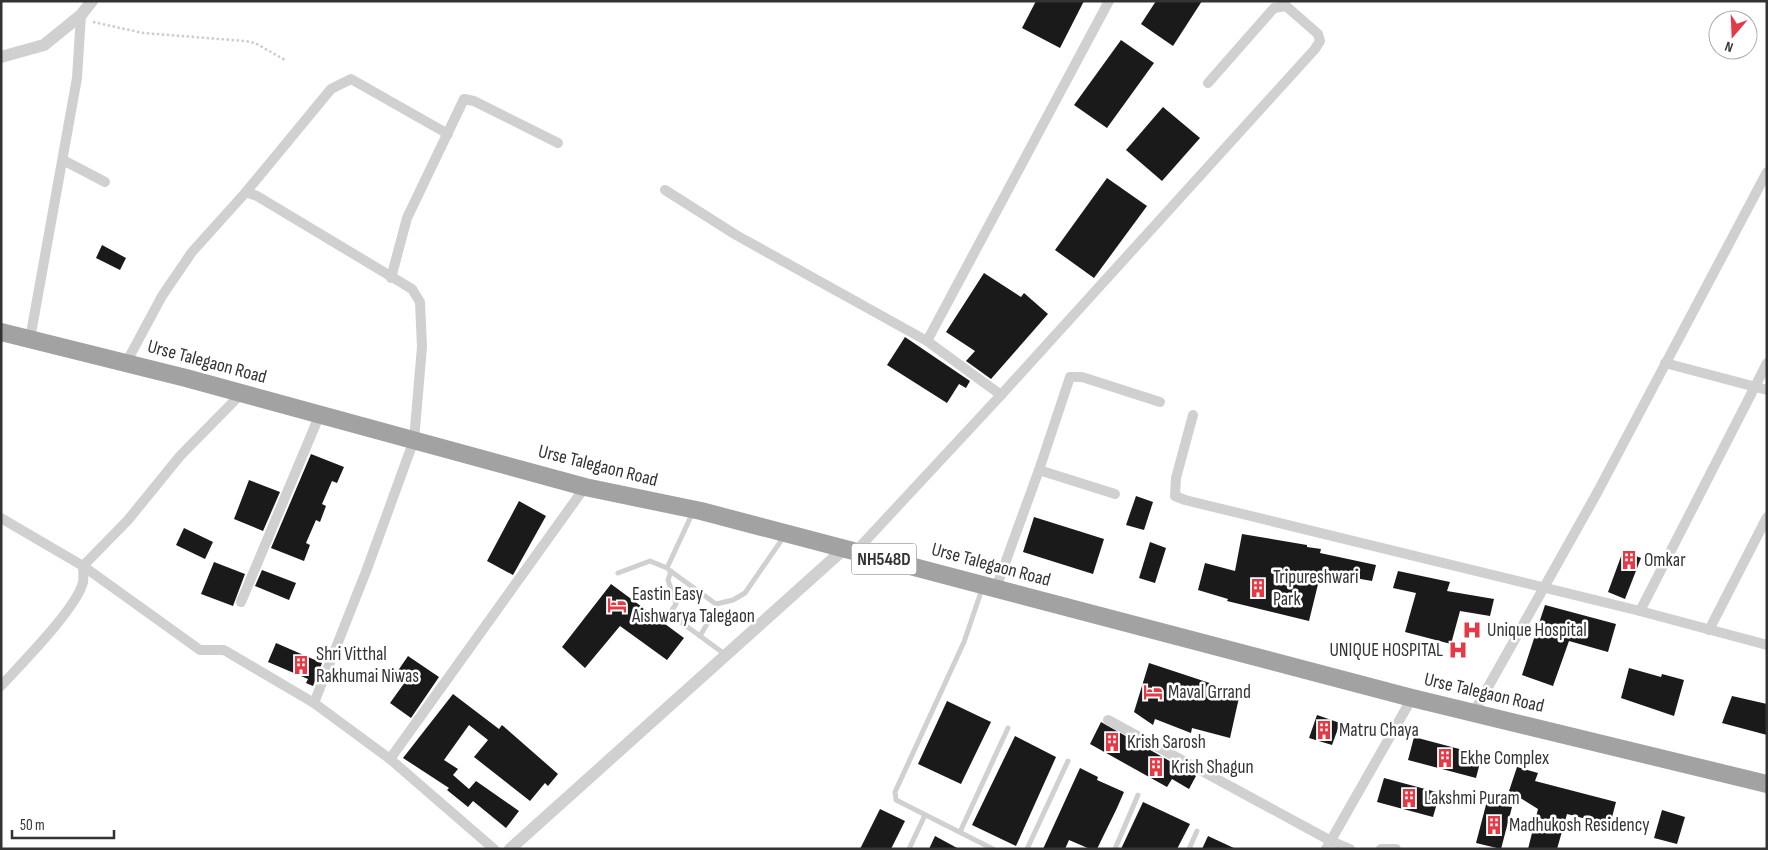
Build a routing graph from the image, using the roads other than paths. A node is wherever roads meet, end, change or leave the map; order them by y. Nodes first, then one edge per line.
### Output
1 (92, 1) edge
2 (1109, 1) edge
3 (81, 15) junction
4 (1, 57) edge
5 (1208, 83) dead end
6 (448, 134) junction
7 (558, 143) dead end
8 (63, 160) junction
9 (1767, 172) edge
10 (105, 182) dead end
11 (665, 190) dead end
12 (246, 192) junction
13 (391, 278) junction
14 (1, 332) edge
15 (30, 339) junction
16 (927, 340) junction
17 (126, 363) junction
18 (1665, 363) junction
19 (1767, 363) edge
20 (1754, 387) junction
21 (1767, 390) edge
22 (242, 394) junction
23 (1002, 395) junction
24 (1160, 402) dead end
25 (320, 414) junction
26 (1193, 415) dead end
27 (414, 440) junction
28 (1039, 470) junction
29 (585, 486) junction
30 (1115, 494) dead end
31 (694, 510) junction
32 (1767, 517) edge
33 (1, 518) edge
34 (786, 534) junction
35 (850, 550) junction
36 (83, 566) junction
37 (669, 569) junction
38 (618, 573) dead end
39 (990, 586) junction
40 (1543, 588) junction
41 (241, 602) dead end
42 (716, 604) junction
43 (1640, 611) junction
44 (1709, 630) junction
45 (700, 636) junction
46 (1767, 645) edge
47 (726, 655) junction
48 (1, 686) edge
49 (1412, 698) junction
50 (314, 703) junction
51 (1474, 712) junction
52 (1108, 720) dead end
53 (1008, 728) dead end
54 (390, 759) junction
55 (1068, 761) dead end
56 (1767, 784) edge
57 (1138, 795) dead end
58 (925, 815) junction
59 (1197, 831) dead end
60 (960, 832) junction
61 (1329, 845) edge
62 (989, 848) edge
63 (494, 849) edge
64 (510, 849) edge
65 (909, 849) edge
66 (1027, 849) edge
67 (1115, 849) edge
68 (1189, 849) edge
69 (1350, 849) edge
70 (1381, 849) edge
71 (1396, 849) edge

1 - 3 street
2 - 16 street
3 - 4 street
3 - 8 street
5 - 23 street
6 - 7 street
6 - 12 street
6 - 13 street
8 - 10 street
8 - 15 street
9 - 18 street
11 - 16 street
12 - 13 street
12 - 17 street
13 - 27 street
14 - 15 highway, Urse Talegaon Road / NH548D
15 - 17 highway, Urse Talegaon Road / NH548D
16 - 23 street
17 - 22 highway, Urse Talegaon Road / NH548D
18 - 20 street
18 - 40 street
19 - 20 street
20 - 21 street
20 - 43 street
22 - 25 highway, Urse Talegaon Road / NH548D
22 - 36 street
23 - 35 street
24 - 28 street
25 - 27 highway, Urse Talegaon Road / NH548D
25 - 41 street
26 - 40 street
27 - 29 highway, Urse Talegaon Road / NH548D
27 - 50 street
28 - 30 street
28 - 39 street
29 - 31 highway, Urse Talegaon Road / NH548D
29 - 54 street
31 - 34 highway, Urse Talegaon Road / NH548D
31 - 37 lane
32 - 44 street
33 - 36 street
34 - 35 highway, Urse Talegaon Road / NH548D
34 - 42 lane
35 - 39 highway, Urse Talegaon Road / NH548D
35 - 47 street
36 - 48 street
36 - 50 street
37 - 38 lane
37 - 42 lane
37 - 45 lane
39 - 49 highway, Urse Talegaon Road / NH548D
39 - 58 lane
40 - 43 street
40 - 51 street
42 - 45 lane
43 - 44 street
44 - 46 street
45 - 47 lane
47 - 64 street
49 - 51 highway, Urse Talegaon Road / NH548D
49 - 61 street
50 - 54 street
51 - 56 highway, Urse Talegaon Road / NH548D
52 - 61 street
53 - 60 lane
54 - 63 street
55 - 66 lane
57 - 67 lane
58 - 60 lane
58 - 65 lane
59 - 68 lane
60 - 62 lane
61 - 69 street
70 - 71 street

